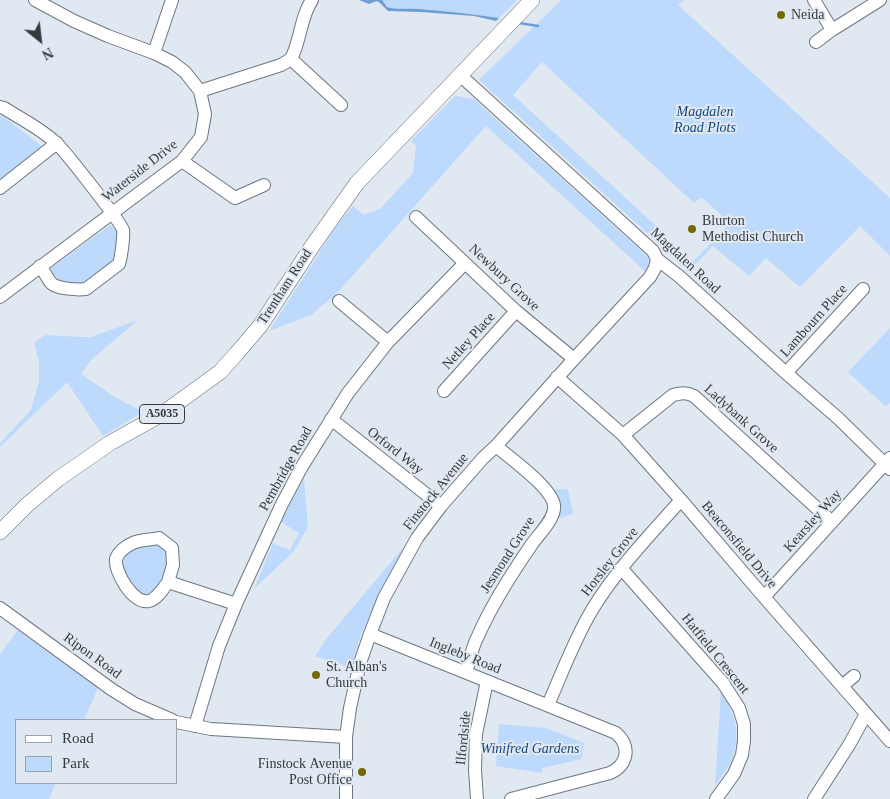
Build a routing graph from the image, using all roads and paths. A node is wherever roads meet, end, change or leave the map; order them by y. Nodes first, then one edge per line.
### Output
1 (35, 0) edge
2 (172, 0) edge
3 (312, 0) edge
4 (814, 0) edge
5 (880, 0) edge
6 (527, 6) edge
7 (832, 30) junction
8 (816, 42) dead end
9 (154, 53) junction
10 (291, 59) junction
11 (460, 75) junction
12 (200, 91) junction
13 (341, 105) dead end
14 (0, 107) edge
15 (57, 143) junction
16 (182, 160) junction
17 (264, 185) dead end
18 (0, 188) edge
19 (112, 212) junction
20 (415, 216) dead end
21 (657, 259) junction
22 (465, 263) junction
23 (40, 266) junction
24 (863, 289) dead end
25 (0, 297) edge
26 (337, 300) dead end
27 (516, 311) junction
28 (388, 342) junction
29 (574, 359) junction
30 (786, 373) junction
31 (557, 377) junction
32 (441, 394) dead end
33 (331, 420) junction
34 (623, 435) junction
35 (496, 446) junction
36 (888, 464) edge
37 (681, 500) junction
38 (441, 506) junction
39 (832, 522) junction
40 (0, 532) edge
41 (621, 568) junction
42 (168, 582) junction
43 (764, 597) junction
44 (236, 604) junction
45 (0, 608) edge
46 (370, 634) junction
47 (466, 672) junction
48 (854, 676) dead end
49 (487, 681) junction
50 (842, 686) junction
51 (548, 705) junction
52 (866, 714) junction
53 (170, 719) edge
54 (178, 722) edge
55 (195, 726) junction
56 (346, 737) junction
57 (890, 741) edge
58 (539, 795) edge
59 (346, 799) edge
60 (477, 799) edge
61 (511, 799) edge
62 (716, 799) edge
63 (814, 799) edge

1 - 9 street, Waterside Drive
2 - 9 street
3 - 10 street
4 - 7 street
5 - 7 street
6 - 11 main road, Trentham Road / A5035
7 - 8 street
9 - 12 street, Waterside Drive
10 - 12 street
10 - 13 street
11 - 21 street, Magdalen Road
11 - 40 main road, Trentham Road / A5035
12 - 16 street, Waterside Drive
14 - 15 street
15 - 18 street
15 - 19 street
16 - 17 street
16 - 19 street, Waterside Drive
19 - 23 street, Waterside Drive
19 - 23 street
20 - 22 street, Newbury Grove
21 - 29 street, Finstock Avenue
21 - 30 street, Magdalen Road
22 - 27 street, Newbury Grove
22 - 28 street, Pembridge Road
23 - 25 street, Waterside Drive
24 - 30 street, Lambourn Place
26 - 28 street
27 - 29 street, Newbury Grove
27 - 32 street, Netley Place
28 - 33 street, Pembridge Road
29 - 31 street, Finstock Avenue
30 - 36 street, Magdalen Road
31 - 34 street, Beaconsfield Drive
31 - 35 street, Finstock Avenue
33 - 38 street, Orford Way
33 - 44 street, Pembridge Road
34 - 37 street, Beaconsfield Drive
34 - 39 street, Ladybank Grove
35 - 38 street, Finstock Avenue
35 - 47 street, Jesmond Grove
36 - 39 street, Kearsley Way
37 - 41 street, Horsley Grove
37 - 43 street, Beaconsfield Drive
38 - 46 street, Finstock Avenue
39 - 43 street, Kearsley Way
41 - 51 street, Horsley Grove
41 - 62 street, Hatfield Crescent
42 - 42 street
42 - 44 street
43 - 50 street, Beaconsfield Drive
44 - 55 street, Pembridge Road
45 - 53 street, Ripon Road
46 - 47 street, Ingleby Road
46 - 56 street, Finstock Avenue
47 - 49 street, Ingleby Road
48 - 50 street
49 - 51 street, Ingleby Road
49 - 60 street, Ilfordside
50 - 52 street, Beaconsfield Drive
51 - 58 street, Ingleby Road
52 - 57 street, Beaconsfield Drive
52 - 63 street
54 - 55 street
55 - 56 street
56 - 59 street, Finstock Avenue
58 - 61 street, Ingleby Road

